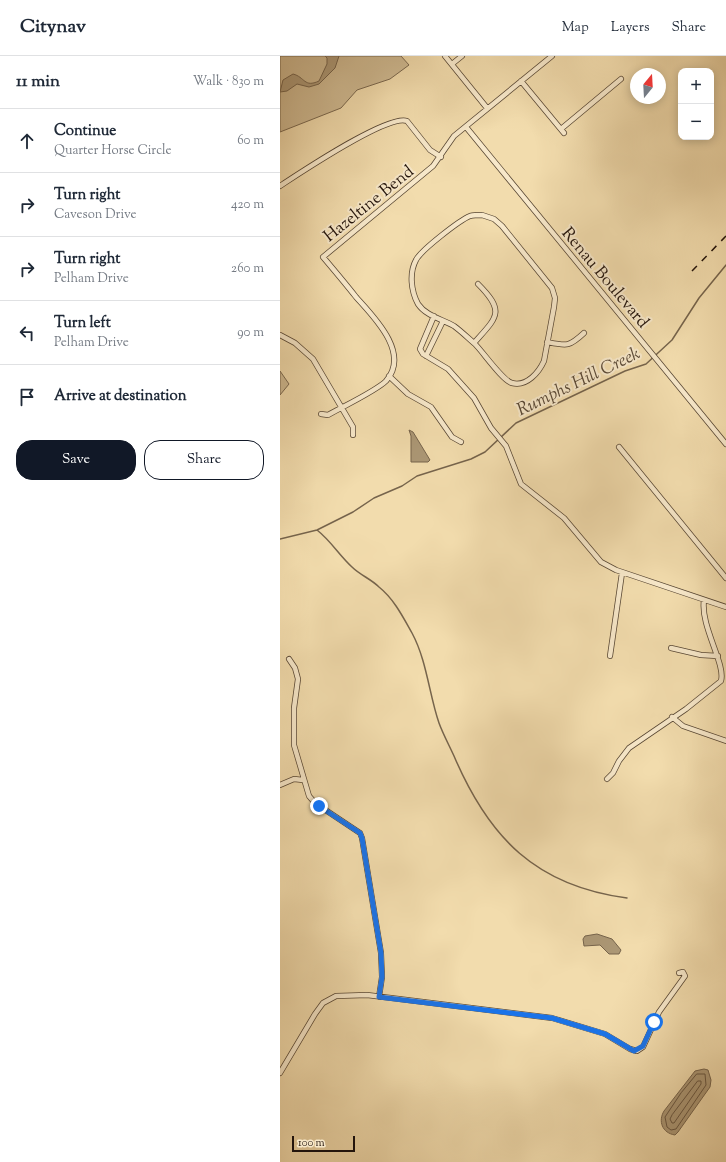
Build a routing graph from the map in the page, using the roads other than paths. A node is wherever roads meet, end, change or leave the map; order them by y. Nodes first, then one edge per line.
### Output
1 (445, 56) edge
2 (462, 56) edge
3 (552, 56) edge
4 (452, 64) junction
5 (621, 80) dead end
6 (522, 81) junction
7 (487, 108) junction
8 (466, 127) junction
9 (441, 157) junction
10 (280, 186) edge
11 (478, 284) dead end
12 (434, 316) junction
13 (442, 321) junction
14 (584, 333) dead end
15 (280, 335) edge
16 (548, 342) junction
17 (474, 343) junction
18 (426, 356) junction
19 (389, 376) junction
20 (342, 408) junction
21 (321, 414) dead end
22 (353, 435) dead end
23 (461, 442) dead end
24 (726, 444) edge
25 (619, 447) dead end
26 (622, 573) junction
27 (726, 578) edge
28 (704, 600) junction
29 (726, 607) edge
30 (671, 648) dead end
31 (610, 656) dead end
32 (718, 656) junction
33 (289, 659) dead end
34 (672, 717) junction
35 (726, 741) edge
36 (607, 779) dead end
37 (303, 780) junction
38 (280, 785) edge
39 (679, 973) dead end
40 (379, 997) junction
41 (280, 1073) edge

1 - 4 street
2 - 4 street
3 - 6 street, Hazeltine Bend
4 - 7 street
5 - 6 street
6 - 7 street, Hazeltine Bend
7 - 8 street, Hazeltine Bend
8 - 9 street, Hazeltine Bend
8 - 24 street, Renau Boulevard
9 - 10 street
9 - 19 street, Hazeltine Bend
11 - 17 street
12 - 13 street
12 - 16 street
12 - 18 street
13 - 17 street
13 - 18 street
14 - 16 street
15 - 20 street
16 - 17 street
18 - 26 street
19 - 20 street
19 - 23 street
20 - 21 street
20 - 22 street
25 - 27 street
26 - 28 street
26 - 31 street
28 - 29 street
28 - 32 street
30 - 32 street
32 - 34 street
33 - 37 street
34 - 35 street
34 - 36 street
37 - 38 street
37 - 40 street
39 - 40 street
40 - 41 street

